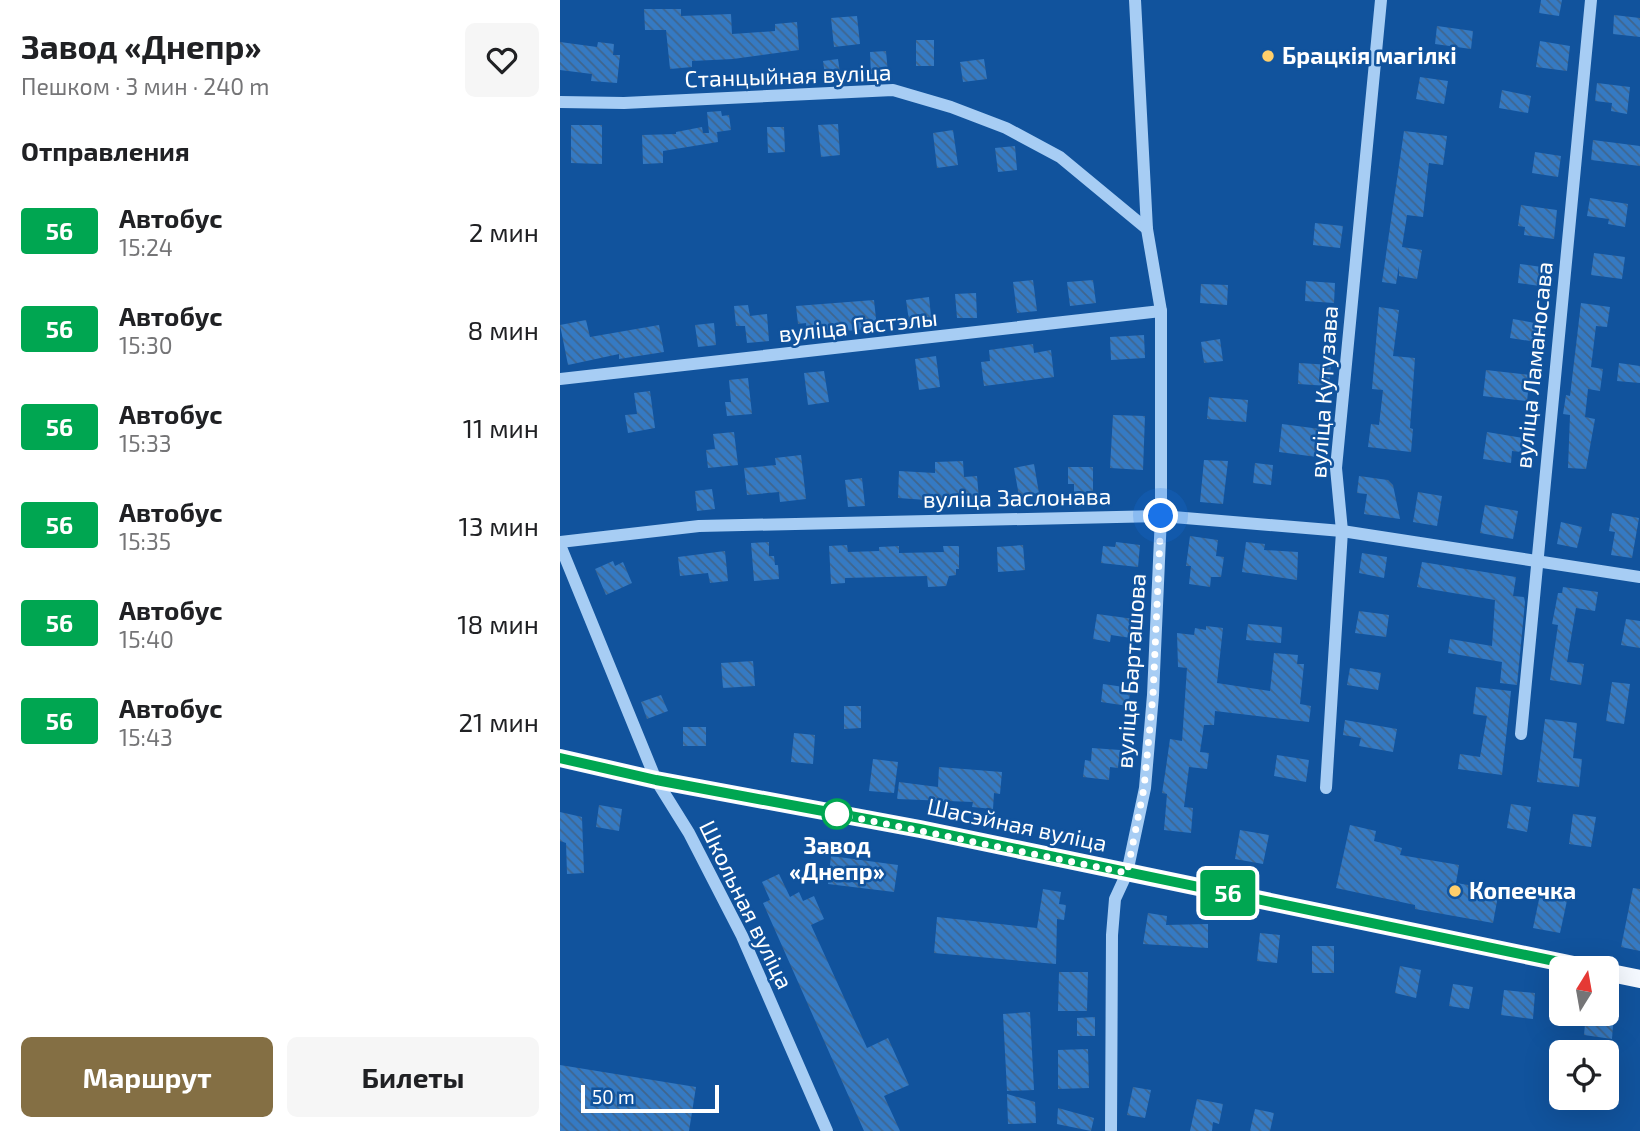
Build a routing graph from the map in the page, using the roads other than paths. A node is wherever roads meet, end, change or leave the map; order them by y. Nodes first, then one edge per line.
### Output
1 (1135, 0) edge
2 (1381, 0) edge
3 (1591, 0) edge
4 (560, 102) edge
5 (1147, 229) junction
6 (1161, 311) junction
7 (560, 379) edge
8 (1161, 516) junction
9 (1342, 531) junction
10 (560, 543) edge
11 (1535, 560) junction
12 (1640, 577) edge
13 (1521, 734) dead end
14 (560, 758) edge
15 (656, 780) junction
16 (1326, 788) dead end
17 (1127, 873) junction
18 (1549, 960) edge
19 (1619, 975) edge
20 (1640, 979) edge
21 (827, 1131) edge
22 (1111, 1131) edge

1 - 5 street, вуліца Барташова
2 - 9 street, вуліца Кутузава
3 - 11 street, вуліца Ламаносава
4 - 5 street, Станцыйная вуліца
5 - 6 street, вуліца Барташова
6 - 7 street, вуліца Гастэлы
6 - 8 street, вуліца Барташова
8 - 9 street, вуліца Заслонава
8 - 10 street, вуліца Заслонава
8 - 17 street, вуліца Барташова
9 - 11 street, вуліца Заслонава
9 - 16 street, вуліца Кутузава
10 - 15 street, Школьная вуліца
11 - 12 street, вуліца Заслонава
11 - 13 street, вуліца Ламаносава
14 - 15 main road, Шасэйная вуліца
15 - 17 main road, Шасэйная вуліца
15 - 21 street, Школьная вуліца
17 - 18 main road, Шасэйная вуліца
17 - 22 street, вуліца Барташова
19 - 20 main road

